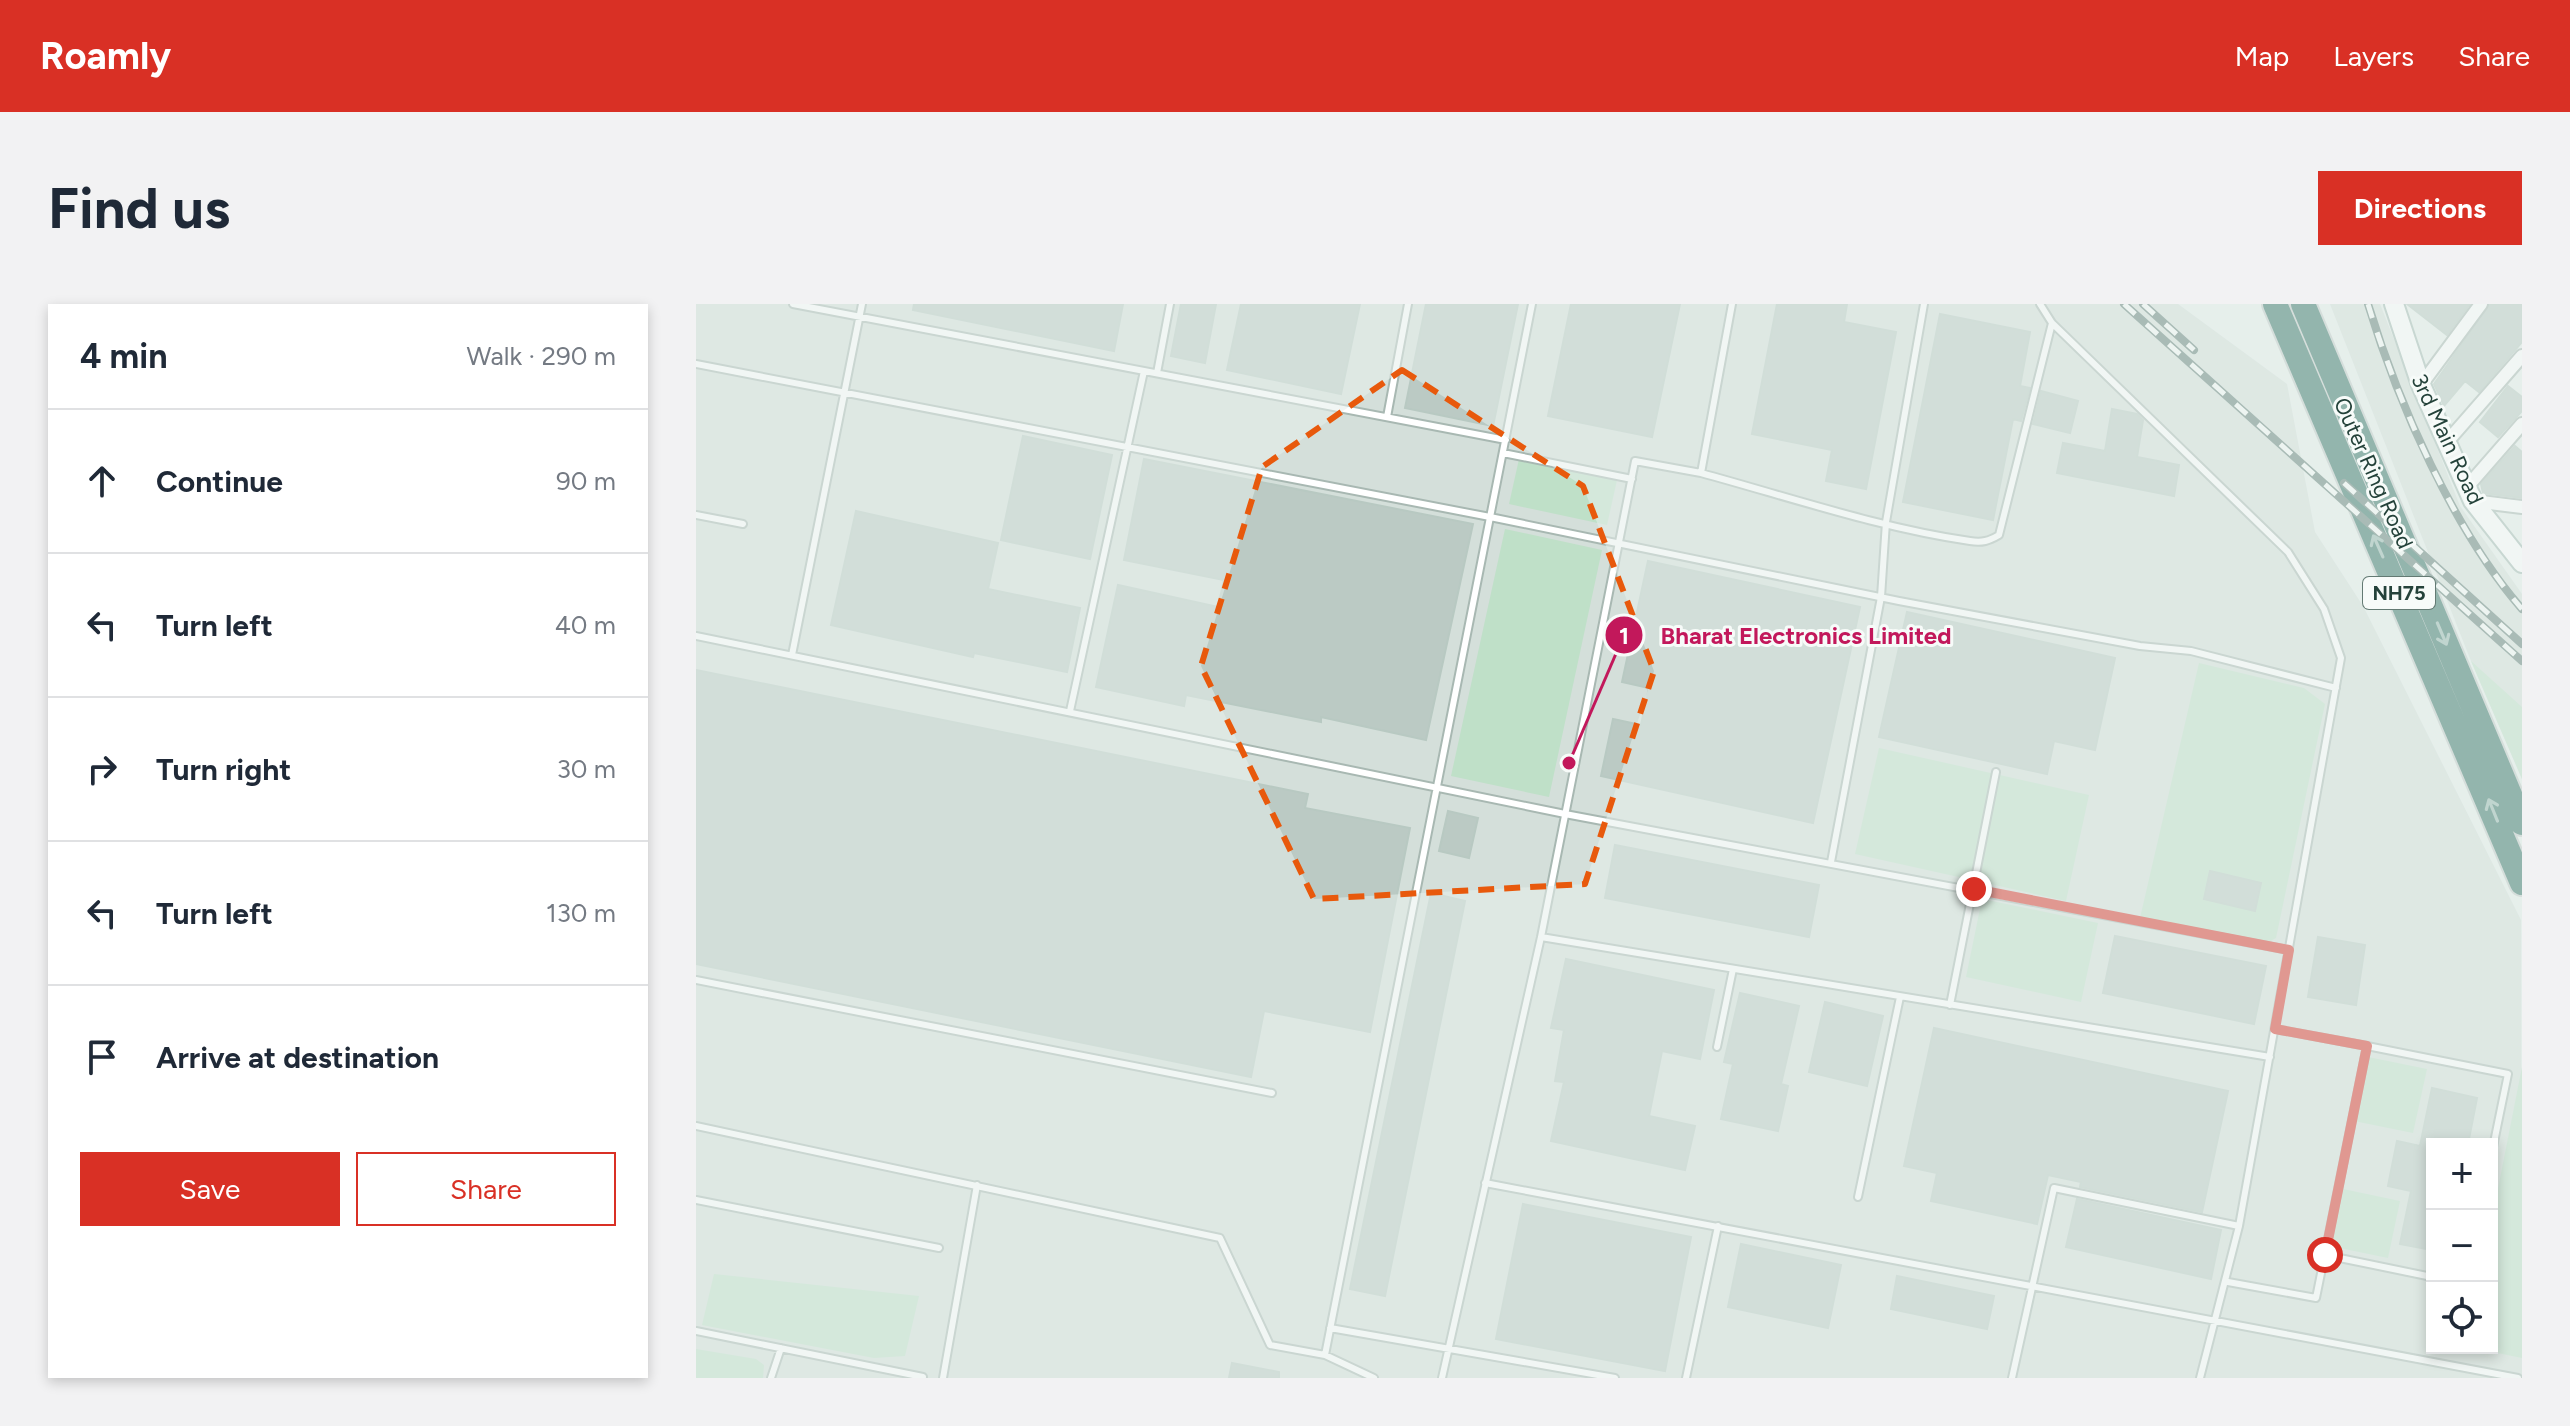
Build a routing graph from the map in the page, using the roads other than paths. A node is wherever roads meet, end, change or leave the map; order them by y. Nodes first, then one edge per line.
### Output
1 (793, 304) edge
2 (862, 304) edge
3 (1170, 304) edge
4 (1408, 304) edge
5 (1532, 304) edge
6 (1732, 304) edge
7 (1924, 304) edge
8 (2040, 304) edge
9 (2275, 304) edge
10 (2303, 304) edge
11 (2394, 304) edge
12 (2481, 304) edge
13 (859, 317) junction
14 (2052, 323) junction
15 (2522, 356) edge
16 (696, 364) edge
17 (1144, 371) junction
18 (1157, 373) junction
19 (2421, 385) junction
20 (845, 392) junction
21 (1387, 417) junction
22 (2522, 424) edge
23 (1506, 440) junction
24 (2446, 443) junction
25 (1129, 447) junction
26 (1503, 453) junction
27 (1701, 473) junction
28 (1632, 479) junction
29 (2470, 494) junction
30 (2522, 507) edge
31 (696, 515) edge
32 (1490, 517) junction
33 (1886, 522) junction
34 (743, 524) dead end
35 (1620, 546) junction
36 (2522, 563) edge
37 (1881, 597) junction
38 (696, 636) edge
39 (792, 655) junction
40 (2336, 688) junction
41 (1070, 711) junction
42 (1996, 772) dead end
43 (1437, 785) junction
44 (1565, 814) junction
45 (2522, 823) edge
46 (1831, 862) junction
47 (2522, 883) edge
48 (1974, 889) junction
49 (1541, 937) junction
50 (2289, 950) junction
51 (1733, 969) junction
52 (696, 980) edge
53 (1900, 997) junction
54 (1950, 1005) junction
55 (2275, 1029) junction
56 (2367, 1046) junction
57 (1717, 1047) dead end
58 (2270, 1057) junction
59 (1272, 1093) dead end
60 (696, 1126) edge
61 (2495, 1138) edge
62 (1485, 1183) junction
63 (977, 1185) junction
64 (1858, 1197) dead end
65 (696, 1200) edge
66 (1718, 1226) junction
67 (2239, 1226) junction
68 (939, 1248) dead end
69 (2325, 1255) junction
70 (2426, 1276) edge
71 (2228, 1282) junction
72 (2031, 1285) junction
73 (2216, 1319) junction
74 (1330, 1328) junction
75 (696, 1331) edge
76 (781, 1348) junction
77 (1448, 1349) junction
78 (1325, 1355) junction
79 (923, 1377) edge
80 (771, 1378) edge
81 (943, 1378) edge
82 (1374, 1378) edge
83 (1442, 1378) edge
84 (1615, 1378) edge
85 (1686, 1378) edge
86 (2012, 1378) edge
87 (2200, 1378) edge
88 (2518, 1378) edge

1 - 13 lane
2 - 13 lane
3 - 18 lane
4 - 21 lane
5 - 23 lane
6 - 27 lane
7 - 33 lane
8 - 14 lane
47 -> 9 highway, Outer Ring Road / NH75
10 -> 45 highway, Outer Ring Road / NH75
11 - 19 street, 3rd Main Road
12 - 19 street
13 - 17 lane
13 - 20 lane
14 - 33 lane
14 - 40 lane
15 - 24 street
16 - 20 lane
17 - 18 lane
17 - 25 lane
18 - 21 lane
19 - 24 street, 3rd Main Road
20 - 25 lane
20 - 39 lane
21 - 23 lane
22 - 29 street
23 - 26 lane
24 - 29 street, 3rd Main Road
25 - 32 lane
25 - 41 lane
26 - 28 lane
26 - 32 lane
27 - 28 lane
27 - 33 lane
28 - 35 lane
29 - 30 street
29 - 36 street, 3rd Main Road
31 - 34 lane
32 - 35 lane
32 - 43 lane
33 - 37 lane
35 - 37 lane
35 - 44 lane
37 - 40 lane
37 - 46 lane
38 - 39 lane
39 - 41 lane
40 - 50 lane
41 - 43 lane
42 - 48 lane
43 - 44 lane
43 - 74 lane
44 - 46 lane
44 - 49 lane
46 - 48 lane
48 - 50 lane
48 - 54 lane
49 - 51 lane
49 - 62 lane
50 - 55 lane
51 - 53 lane
51 - 57 lane
52 - 59 lane
53 - 54 lane
53 - 64 lane
54 - 58 lane
55 - 56 lane
55 - 58 lane
56 - 61 lane
56 - 69 lane
58 - 67 lane
60 - 63 lane
62 - 66 lane
62 - 77 lane
63 - 78 lane
63 - 81 lane
65 - 68 lane
66 - 72 lane
66 - 85 lane
67 - 71 lane
67 - 72 lane
69 - 70 lane
69 - 71 lane
71 - 73 lane
72 - 73 lane
72 - 86 lane
73 - 87 lane
73 - 88 lane
74 - 77 lane
74 - 78 lane
75 - 76 lane
76 - 79 lane
76 - 80 lane
77 - 83 lane
77 - 84 lane
78 - 82 lane

